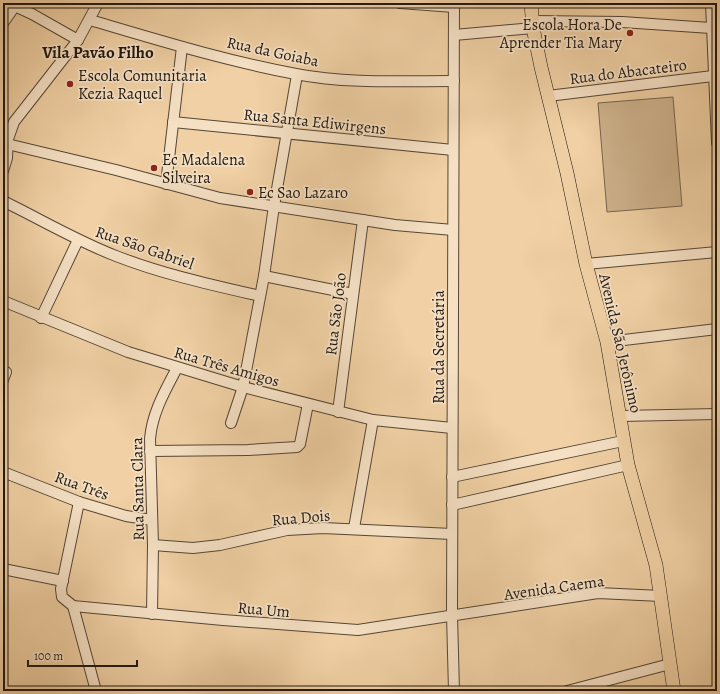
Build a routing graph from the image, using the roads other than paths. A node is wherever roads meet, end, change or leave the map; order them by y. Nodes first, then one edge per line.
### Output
1 (98, 3) edge
2 (400, 3) edge
3 (531, 3) edge
4 (711, 3) edge
5 (12, 4) edge
6 (454, 5) edge
7 (90, 20) junction
8 (3, 23) edge
9 (532, 24) junction
10 (711, 28) junction
11 (454, 35) junction
12 (78, 40) junction
13 (182, 47) junction
14 (297, 75) junction
15 (713, 76) junction
16 (454, 82) junction
17 (548, 96) junction
18 (716, 97) edge
19 (173, 122) junction
20 (288, 134) junction
21 (717, 143) edge
22 (5, 144) edge
23 (453, 150) junction
24 (3, 171) edge
25 (166, 184) junction
26 (3, 200) edge
27 (274, 206) junction
28 (363, 220) junction
29 (453, 230) junction
30 (78, 240) junction
31 (717, 252) edge
32 (586, 264) junction
33 (264, 276) junction
34 (353, 294) junction
35 (260, 296) junction
36 (3, 301) edge
37 (41, 318) junction
38 (717, 329) edge
39 (607, 342) junction
40 (177, 368) junction
41 (243, 387) junction
42 (308, 404) junction
43 (338, 412) junction
44 (717, 414) edge
45 (621, 416) junction
46 (373, 420) junction
47 (231, 423) dead end
48 (452, 428) junction
49 (624, 441) junction
50 (150, 451) junction
51 (628, 465) junction
52 (3, 472) edge
53 (452, 477) junction
54 (78, 502) junction
55 (452, 505) junction
56 (152, 520) junction
57 (354, 528) junction
58 (452, 534) junction
59 (153, 545) junction
60 (3, 569) edge
61 (62, 581) junction
62 (661, 596) junction
63 (73, 606) junction
64 (152, 614) junction
65 (452, 615) junction
66 (670, 664) junction
67 (96, 691) edge
68 (454, 691) edge
69 (567, 691) edge
70 (674, 691) edge

1 - 7 street
2 - 6 street
3 - 9 main road, Avenida São Jerônimo
4 - 10 street
5 - 8 street
5 - 12 street
6 - 11 street, Rua da Secretária
7 - 12 street
7 - 13 street, Rua da Goiaba
9 - 10 street
9 - 11 street
9 - 17 main road, Avenida São Jerônimo
10 - 15 street
11 - 16 street, Rua da Secretária
12 - 22 street
13 - 14 street, Rua da Goiaba
13 - 19 street
14 - 16 street, Rua da Goiaba
14 - 20 street
15 - 17 street, Rua do Abacateiro
15 - 18 street
16 - 23 street, Rua da Secretária
17 - 32 main road, Avenida São Jerônimo
18 - 21 street
19 - 20 street, Rua Santa Ediwirgens
19 - 25 street
20 - 23 street, Rua Santa Ediwirgens
20 - 27 street
22 - 24 street
22 - 25 street
23 - 29 street, Rua da Secretária
25 - 27 street
26 - 30 street, Rua São Gabriel
27 - 28 street
27 - 33 street
28 - 29 street
28 - 34 street, Rua São João
29 - 48 street, Rua da Secretária
30 - 35 street, Rua São Gabriel
30 - 37 street
31 - 32 street
32 - 39 main road, Avenida São Jerônimo
33 - 34 street
33 - 35 street
34 - 43 street, Rua São João
35 - 41 street
36 - 37 street, Rua Três Amigos
37 - 40 street, Rua Três Amigos
38 - 39 street
39 - 45 main road, Avenida São Jerônimo
40 - 41 street, Rua Três Amigos
40 - 50 street, Rua Santa Clara
41 - 42 street, Rua Três Amigos
41 - 47 street
42 - 43 street, Rua Três Amigos
42 - 50 street
43 - 46 street, Rua Três Amigos
44 - 45 street
45 - 49 main road, Avenida São Jerônimo
46 - 48 street, Rua Três Amigos
46 - 57 street
48 - 53 street, Rua da Secretária
49 - 51 main road, Avenida São Jerônimo
49 - 53 street
50 - 56 street, Rua Santa Clara
51 - 55 street
51 - 62 main road, Avenida São Jerônimo
52 - 54 street, Rua Três
53 - 55 street, Rua da Secretária
54 - 56 street, Rua Três
54 - 61 street
55 - 58 street, Rua da Secretária
56 - 59 street, Rua Santa Clara
57 - 58 street, Rua Dois
57 - 59 street, Rua Dois
58 - 65 street, Rua da Secretária
59 - 64 street, Rua Santa Clara
60 - 61 street
61 - 63 street
62 - 65 street, Avenida Caema
62 - 66 main road, Avenida São Jerônimo
63 - 64 street, Rua Um
63 - 67 street
64 - 65 street, Rua Um
65 - 68 street, Rua da Secretária
66 - 69 street
66 - 70 main road, Avenida São Jerônimo

